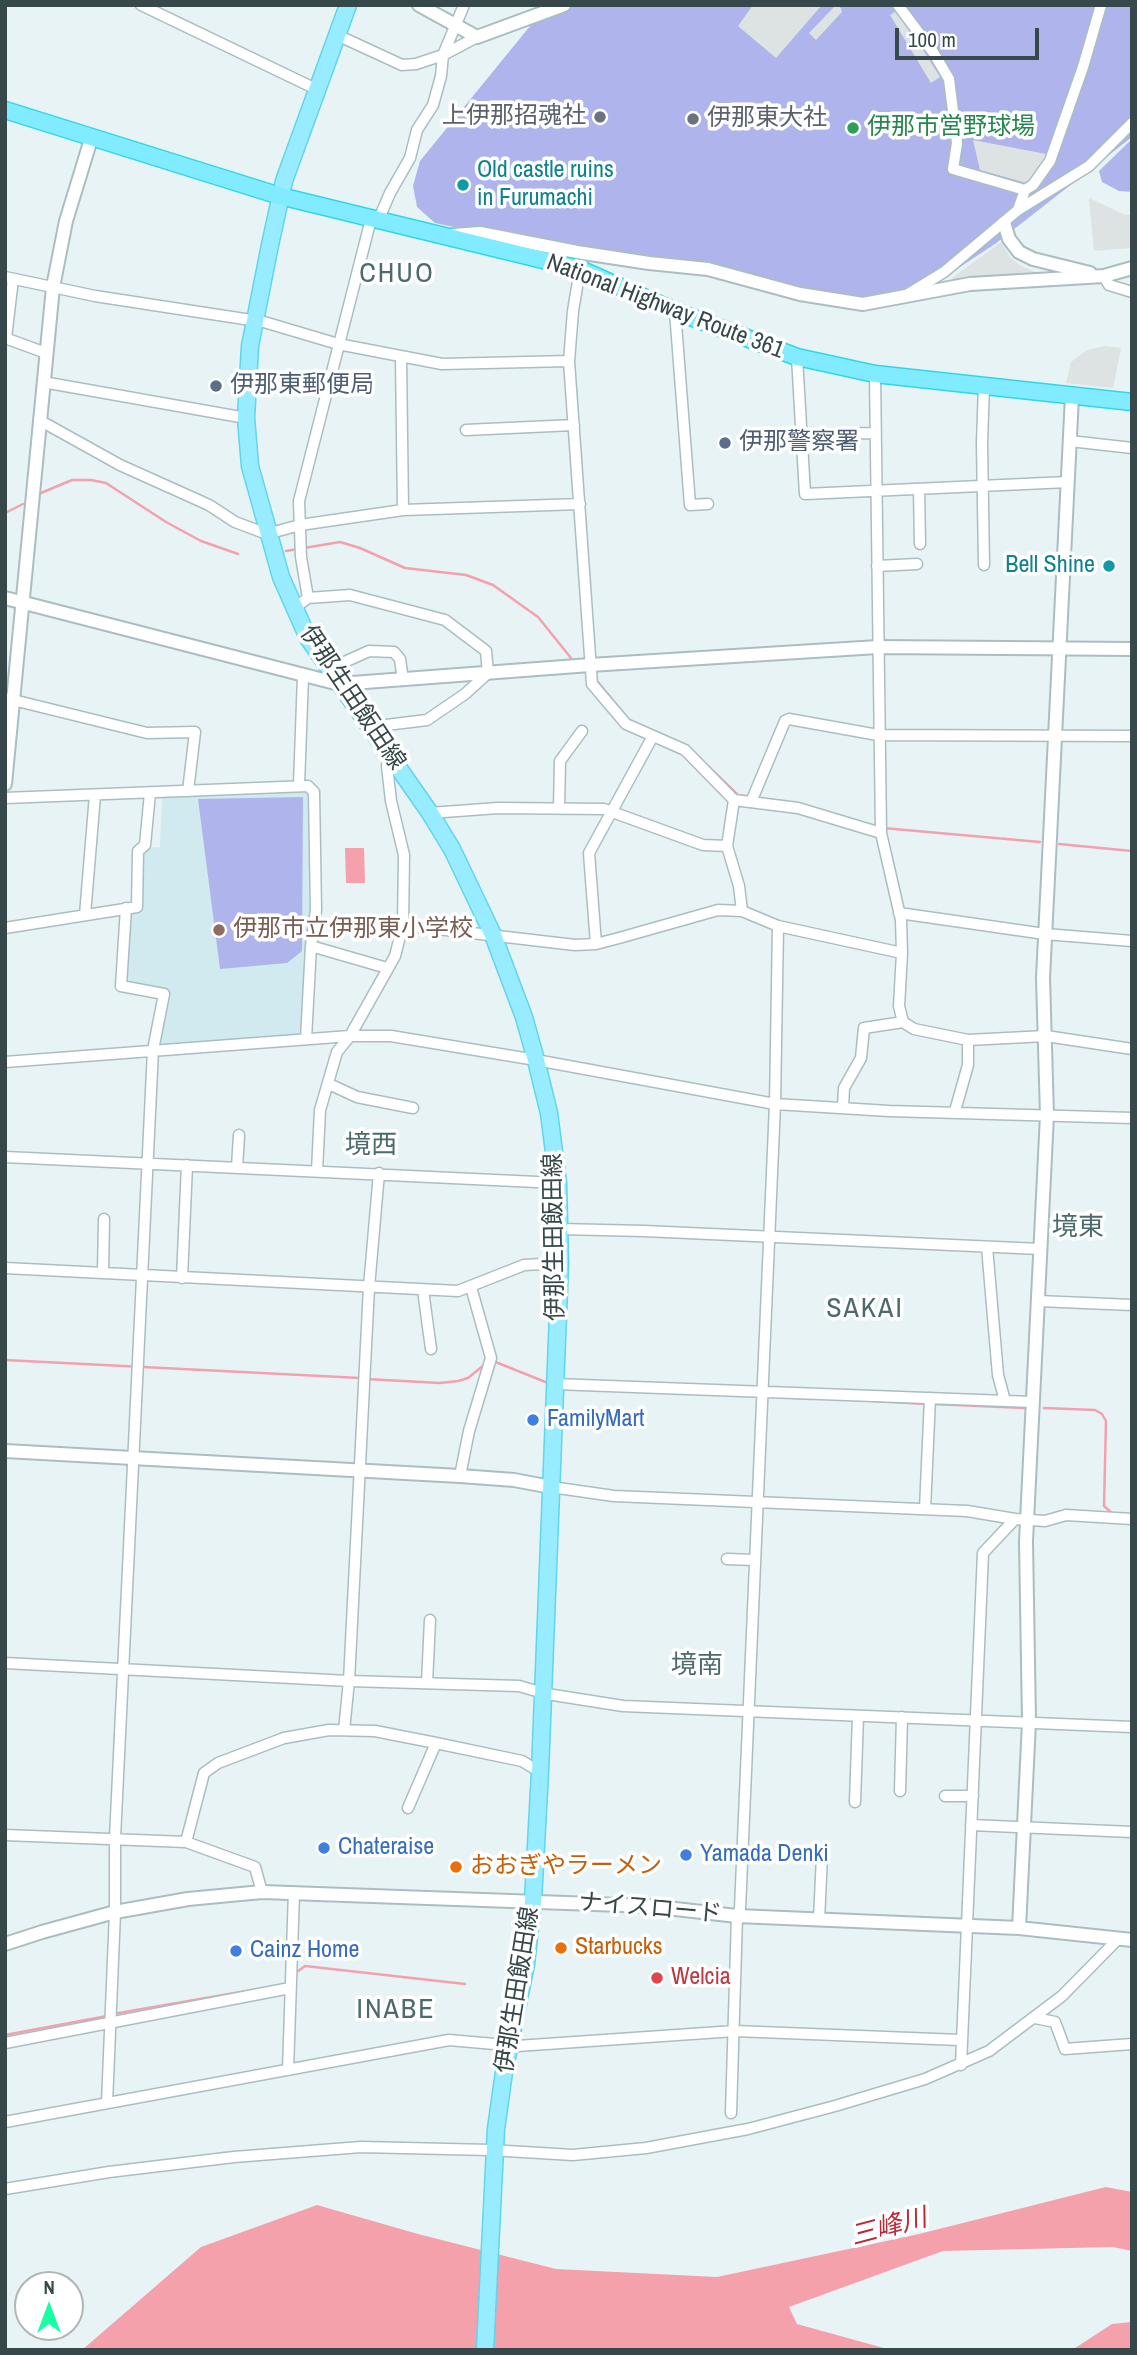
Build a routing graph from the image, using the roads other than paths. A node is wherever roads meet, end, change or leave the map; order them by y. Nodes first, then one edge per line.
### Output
1 (141, 5) edge
2 (348, 5) edge
3 (419, 5) edge
4 (564, 5) edge
5 (898, 5) edge
6 (1101, 5) edge
7 (460, 8) edge
8 (545, 9) edge
9 (456, 27) junction
10 (337, 35) junction
11 (477, 37) junction
12 (443, 55) junction
13 (316, 89) junction
14 (5, 110) edge
15 (1132, 123) edge
16 (92, 136) junction
17 (1025, 190) junction
18 (281, 196) junction
19 (1018, 210) junction
20 (375, 220) junction
21 (1004, 223) junction
22 (446, 235) junction
23 (1132, 268) edge
24 (580, 269) junction
25 (1110, 274) junction
26 (1132, 274) edge
27 (9, 278) edge
28 (53, 287) junction
29 (1132, 292) edge
30 (904, 296) junction
31 (675, 311) junction
32 (254, 321) junction
33 (6, 338) edge
34 (338, 344) junction
35 (46, 353) junction
36 (797, 357) junction
37 (401, 358) junction
38 (569, 361) junction
39 (875, 374) junction
40 (43, 382) junction
41 (984, 385) junction
42 (1072, 396) junction
43 (1132, 402) edge
44 (246, 418) junction
45 (39, 420) junction
46 (574, 425) junction
47 (466, 430) dead end
48 (875, 433) junction
49 (800, 434) junction
50 (1070, 441) junction
51 (1132, 448) edge
52 (1068, 482) junction
53 (983, 486) junction
54 (919, 489) junction
55 (876, 491) junction
56 (580, 504) junction
57 (708, 504) dead end
58 (403, 510) junction
59 (300, 525) junction
60 (267, 534) junction
61 (920, 544) dead end
62 (916, 564) dead end
63 (984, 565) dead end
64 (877, 566) junction
65 (5, 598) edge
66 (308, 598) junction
67 (22, 603) junction
68 (293, 609) junction
69 (878, 647) junction
70 (1060, 648) junction
71 (1132, 649) edge
72 (590, 665) junction
73 (329, 669) junction
74 (488, 673) junction
75 (303, 676) junction
76 (403, 680) junction
77 (339, 684) junction
78 (9, 699) edge
79 (370, 727) junction
80 (582, 731) dead end
81 (878, 735) junction
82 (653, 736) junction
83 (1132, 736) edge
84 (1055, 737) junction
85 (394, 762) junction
86 (5, 785) edge
87 (299, 785) junction
88 (188, 791) junction
89 (150, 793) junction
90 (95, 795) junction
91 (5, 798) edge
92 (752, 799) junction
93 (734, 800) junction
94 (559, 808) junction
95 (610, 811) junction
96 (430, 813) junction
97 (881, 829) junction
98 (727, 846) junction
99 (126, 908) junction
100 (742, 911) junction
101 (900, 913) junction
102 (85, 915) junction
103 (403, 925) junction
104 (778, 926) junction
105 (5, 928) edge
106 (1045, 934) junction
107 (493, 935) junction
108 (1132, 941) edge
109 (596, 944) junction
110 (311, 946) junction
111 (902, 953) junction
112 (387, 968) junction
113 (903, 1022) junction
114 (350, 1036) junction
115 (1046, 1036) junction
116 (306, 1040) junction
117 (968, 1040) junction
118 (1132, 1049) edge
119 (153, 1050) junction
120 (537, 1060) junction
121 (5, 1062) edge
122 (329, 1084) junction
123 (775, 1104) junction
124 (413, 1108) dead end
125 (843, 1108) junction
126 (956, 1111) junction
127 (1047, 1115) junction
128 (1132, 1118) edge
129 (239, 1135) dead end
130 (5, 1157) edge
131 (149, 1163) junction
132 (187, 1165) junction
133 (237, 1167) junction
134 (317, 1171) junction
135 (379, 1173) junction
136 (558, 1183) junction
137 (104, 1219) dead end
138 (560, 1229) junction
139 (769, 1236) junction
140 (987, 1247) junction
141 (1040, 1249) junction
142 (560, 1263) junction
143 (5, 1268) edge
144 (103, 1273) junction
145 (144, 1275) junction
146 (182, 1278) junction
147 (369, 1287) junction
148 (471, 1287) junction
149 (422, 1290) junction
150 (1038, 1301) junction
151 (1132, 1305) edge
152 (430, 1349) dead end
153 (555, 1384) junction
154 (763, 1394) junction
155 (1005, 1401) junction
156 (930, 1402) junction
157 (1033, 1402) junction
158 (5, 1451) edge
159 (133, 1458) junction
160 (360, 1470) junction
161 (460, 1476) junction
162 (551, 1487) junction
163 (757, 1502) junction
164 (925, 1509) junction
165 (1021, 1519) junction
166 (1132, 1519) edge
167 (727, 1559) dead end
168 (755, 1560) junction
169 (430, 1620) dead end
170 (5, 1662) edge
171 (124, 1669) junction
172 (349, 1681) junction
173 (427, 1683) junction
174 (542, 1691) junction
175 (748, 1711) junction
176 (858, 1716) junction
177 (902, 1717) junction
178 (976, 1720) junction
179 (1029, 1722) junction
180 (1132, 1727) edge
181 (344, 1730) junction
182 (436, 1743) junction
183 (540, 1772) junction
184 (900, 1791) dead end
185 (944, 1796) dead end
186 (972, 1797) junction
187 (855, 1802) dead end
188 (408, 1808) dead end
189 (971, 1825) junction
190 (1025, 1827) junction
191 (1132, 1832) edge
192 (5, 1835) edge
193 (115, 1838) junction
194 (186, 1842) junction
195 (821, 1856) dead end
196 (262, 1892) junction
197 (294, 1892) junction
198 (533, 1901) junction
199 (115, 1912) junction
200 (737, 1916) junction
201 (819, 1920) junction
202 (967, 1926) junction
203 (1020, 1928) junction
204 (1126, 1939) edge
205 (5, 1944) edge
206 (290, 1988) junction
207 (1035, 2018) junction
208 (110, 2024) junction
209 (735, 2031) junction
210 (960, 2040) junction
211 (5, 2043) edge
212 (1132, 2043) edge
213 (509, 2046) junction
214 (961, 2065) junction
215 (288, 2070) junction
216 (107, 2103) junction
217 (731, 2113) dead end
218 (5, 2122) edge
219 (495, 2155) junction
220 (5, 2189) edge
221 (485, 2350) edge

1 - 13 street
2 - 10 main road, 伊那生田飯田線
3 - 9 street
4 - 8 street
5 - 17 street
6 - 17 street
7 - 9 street
8 - 11 street
9 - 11 street
9 - 12 street
10 - 12 street
10 - 13 main road, 伊那生田飯田線
11 - 12 street
12 - 20 street
13 - 18 main road, 伊那生田飯田線
14 - 16 highway, National Highway Route 361
15 - 19 street
16 - 18 highway, National Highway Route 361
16 - 28 street
17 - 19 street
18 - 20 highway, National Highway Route 361
18 - 32 main road, 伊那生田飯田線
19 - 21 street
20 - 22 highway, National Highway Route 361
20 - 34 street
21 - 25 street
21 - 30 street
22 - 24 highway, National Highway Route 361
22 - 30 street
23 - 25 street
24 - 31 highway, National Highway Route 361
24 - 38 street
25 - 26 street
25 - 29 street
25 - 30 street
27 - 28 street
27 - 33 street
28 - 32 street
28 - 35 street
31 - 36 highway, National Highway Route 361
31 - 57 street
32 - 34 street
32 - 44 main road, 伊那生田飯田線
33 - 35 street
34 - 37 street
34 - 59 street
35 - 40 street
36 - 39 highway, National Highway Route 361
36 - 49 street
37 - 38 street
37 - 58 street
38 - 46 street
39 - 41 highway, National Highway Route 361
39 - 48 street
40 - 44 street
40 - 45 street
41 - 42 highway, National Highway Route 361
41 - 53 street
42 - 43 highway, National Highway Route 361
42 - 50 street
44 - 60 main road, 伊那生田飯田線
45 - 60 street
45 - 67 street
46 - 47 street
46 - 56 street
48 - 49 street
48 - 55 street
49 - 55 street
50 - 51 street
50 - 52 street
52 - 53 street
52 - 70 street
53 - 54 street
53 - 63 street
54 - 55 street
54 - 61 street
55 - 64 street
56 - 58 street
56 - 72 street
58 - 59 street
59 - 60 street
59 - 66 street
60 - 68 main road, 伊那生田飯田線
62 - 64 street
64 - 69 street
65 - 67 street
66 - 68 street
66 - 74 street
67 - 75 street
67 - 78 street
68 - 73 main road, 伊那生田飯田線
69 - 70 street
69 - 72 street
69 - 81 street
70 - 71 street
70 - 84 street
72 - 74 street
72 - 82 street
73 - 76 street
73 - 77 main road, 伊那生田飯田線
74 - 76 street
74 - 79 street
75 - 77 street
75 - 87 street
76 - 77 street
77 - 79 main road, 伊那生田飯田線
78 - 86 street
78 - 88 street
79 - 85 main road, 伊那生田飯田線
80 - 94 street
81 - 84 street
81 - 92 street
81 - 97 street
82 - 93 street
82 - 95 street
83 - 84 street
84 - 106 street
85 - 96 main road, 伊那生田飯田線
85 - 103 street
87 - 88 street
87 - 110 street
88 - 89 street
89 - 90 street
89 - 99 street
90 - 91 street
90 - 102 street
92 - 93 street
92 - 97 street
93 - 98 street
94 - 95 street
94 - 96 street
95 - 98 street
95 - 109 street
96 - 107 main road, 伊那生田飯田線
97 - 101 street
98 - 100 street
99 - 102 street
99 - 119 street
100 - 104 street
100 - 109 street
101 - 106 street
101 - 111 street
102 - 105 street
103 - 107 street
103 - 112 street
104 - 111 street
104 - 123 street
106 - 108 street
106 - 115 street
107 - 109 street
107 - 120 main road, 伊那生田飯田線
110 - 112 street
110 - 116 street
111 - 113 street
112 - 114 street
113 - 117 street
113 - 125 street
114 - 116 street
114 - 120 street
114 - 122 street
115 - 117 street
115 - 118 street
115 - 127 street
116 - 119 street
117 - 126 street
119 - 121 street
119 - 131 street
120 - 123 street
120 - 136 main road, 伊那生田飯田線
122 - 124 street
122 - 134 street
123 - 125 street
123 - 139 street
125 - 126 street
126 - 127 street
127 - 128 street
127 - 141 street
129 - 133 street
130 - 131 street
131 - 132 street
131 - 145 street
132 - 133 street
132 - 146 street
133 - 134 street
134 - 135 street
135 - 136 street
135 - 147 street
136 - 138 main road, 伊那生田飯田線
137 - 144 street
138 - 139 street
138 - 142 main road, 伊那生田飯田線
139 - 140 street
139 - 154 street
140 - 141 street
140 - 155 street
141 - 150 street
142 - 148 street
142 - 153 main road, 伊那生田飯田線
143 - 144 street
144 - 145 street
145 - 146 street
145 - 159 street
146 - 147 street
147 - 149 street
147 - 160 street
148 - 149 street
148 - 161 street
149 - 152 street
150 - 151 street
150 - 157 street
153 - 154 street
153 - 162 main road, 伊那生田飯田線
154 - 156 street
154 - 163 street
155 - 156 street
155 - 157 street
156 - 164 street
157 - 165 street
158 - 159 street
159 - 160 street
159 - 171 street
160 - 161 street
160 - 172 street
161 - 162 street
162 - 163 street
162 - 174 main road, 伊那生田飯田線
163 - 164 street
163 - 168 street
164 - 165 street
165 - 166 street
165 - 178 street
165 - 179 street
167 - 168 street
168 - 175 street
169 - 173 street
170 - 171 street
171 - 172 street
171 - 193 street
172 - 173 street
172 - 181 street
173 - 174 street
174 - 175 street
174 - 183 main road, 伊那生田飯田線
175 - 176 street
175 - 200 street
176 - 177 street
176 - 187 street
177 - 178 street
177 - 184 street
178 - 179 street
178 - 186 street
179 - 180 street
179 - 190 street
181 - 182 street
181 - 194 street
182 - 183 street
182 - 188 street
183 - 198 main road, 伊那生田飯田線
185 - 186 street
186 - 189 street
189 - 190 street
189 - 202 street
190 - 191 street
190 - 203 street
192 - 193 street
193 - 194 street
193 - 199 street
194 - 196 street
195 - 201 street
196 - 197 street, ナイスロード
196 - 199 street, ナイスロード
197 - 198 street, ナイスロード
197 - 206 street
198 - 200 street, ナイスロード
198 - 213 main road, 伊那生田飯田線
199 - 205 street, ナイスロード
199 - 208 street
200 - 201 street, ナイスロード
200 - 209 street
201 - 202 street, ナイスロード
202 - 203 street, ナイスロード
202 - 210 street
203 - 204 street, ナイスロード
204 - 207 street
206 - 208 street
206 - 215 street
207 - 212 street
207 - 214 street
208 - 211 street
208 - 216 street
209 - 210 street
209 - 213 street
209 - 217 street
210 - 214 street
213 - 215 street
213 - 219 main road, 伊那生田飯田線
214 - 219 street
215 - 216 street
216 - 218 street
219 - 220 street
219 - 221 main road, 伊那生田飯田線

